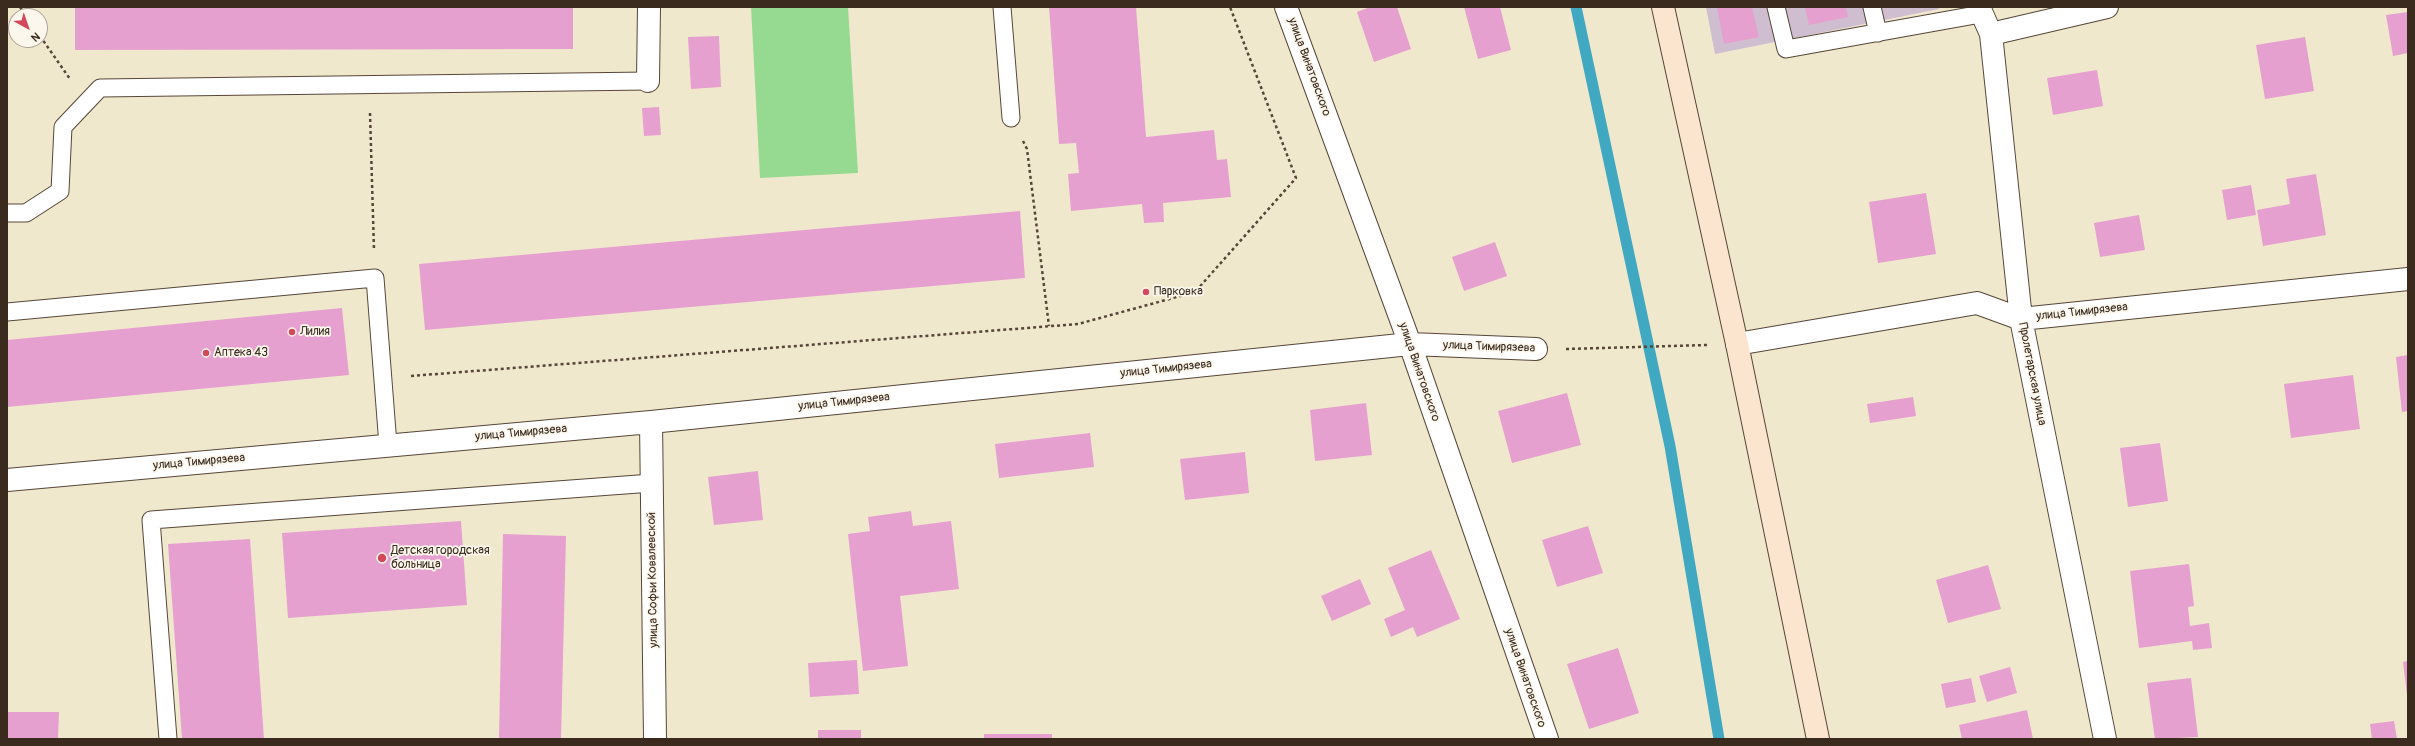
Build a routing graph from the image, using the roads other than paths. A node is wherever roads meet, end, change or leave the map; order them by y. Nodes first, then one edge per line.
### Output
1 (649, 7) edge
2 (1002, 7) edge
3 (1286, 7) edge
4 (1663, 7) edge
5 (1776, 7) edge
6 (1872, 7) edge
7 (2107, 7) edge
8 (1980, 10) edge
9 (1878, 33) junction
10 (1991, 34) junction
11 (648, 81) joint
12 (1011, 118) road end
13 (7, 213) edge
14 (2408, 279) edge
15 (7, 312) edge
16 (2021, 319) junction
17 (1410, 344) junction
18 (1737, 344) junction
19 (1536, 349) road end
20 (651, 422) junction
21 (388, 445) junction
22 (7, 480) edge
23 (652, 484) junction
24 (168, 739) edge
25 (655, 739) edge
26 (1546, 739) edge
27 (1818, 739) edge
28 (2104, 739) edge

1 - 11 street
2 - 12 lane
3 - 17 street, улица Винатовского
4 - 18 main road
5 - 9 lane
6 - 9 lane
7 - 10 street
8 - 9 lane
8 - 10 street, Пролетарская улица
10 - 16 street, Пролетарская улица
11 - 13 lane
14 - 16 street, улица Тимирязева
15 - 21 lane
16 - 18 street, улица Тимирязева
16 - 28 street, Пролетарская улица
17 - 19 street, улица Тимирязева
17 - 20 street, улица Тимирязева
17 - 26 street, улица Винатовского
18 - 27 main road
20 - 21 street, улица Тимирязева
20 - 23 street, улица Софьи Ковалевской
21 - 22 street, улица Тимирязева
23 - 24 lane
23 - 25 street, улица Софьи Ковалевской

